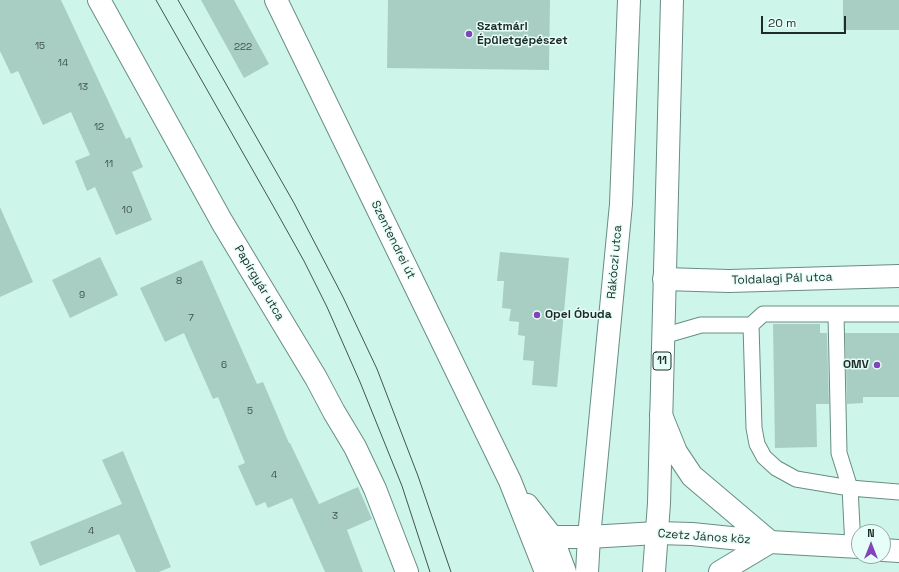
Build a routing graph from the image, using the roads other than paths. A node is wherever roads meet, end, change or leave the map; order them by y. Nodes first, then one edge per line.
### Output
1 (99, 0) edge
2 (276, 0) edge
3 (629, 0) edge
4 (672, 0) edge
5 (899, 276) edge
6 (664, 279) junction
7 (836, 314) junction
8 (899, 314) edge
9 (751, 325) junction
10 (663, 336) junction
11 (661, 415) junction
12 (510, 481) junction
13 (850, 488) junction
14 (899, 492) edge
15 (854, 524) edge
16 (657, 533) junction
17 (552, 537) junction
18 (589, 537) junction
19 (770, 542) junction
20 (851, 547) edge
21 (407, 572) edge
22 (546, 572) edge
23 (565, 572) edge
24 (587, 572) edge
25 (654, 572) edge
26 (720, 572) edge

1 - 21 main road, Papírgyár utca
2 - 12 main road, Szentendrei út
3 - 18 main road, Rákóczi utca
4 - 6 main road, 11
5 - 6 main road, Toldalagi Pál utca
6 - 10 main road, 11
7 - 8 lane
7 - 9 lane
7 - 13 lane
9 - 10 lane
9 - 13 lane
10 - 11 main road, 11
11 - 16 main road, 11
11 - 19 main road, Czetz János köz
12 - 17 main road, Szentendrei út
12 - 22 main road, Szentendrei út
13 - 14 lane
13 - 15 lane
16 - 18 main road, Czetz János köz
16 - 19 main road, Czetz János köz
16 - 25 main road, 11
17 - 18 main road, Czetz János köz
17 - 23 main road, Szentendrei út
18 - 24 main road, Rákóczi utca
19 - 20 main road, Czetz János köz
19 - 26 main road, Czetz János köz

